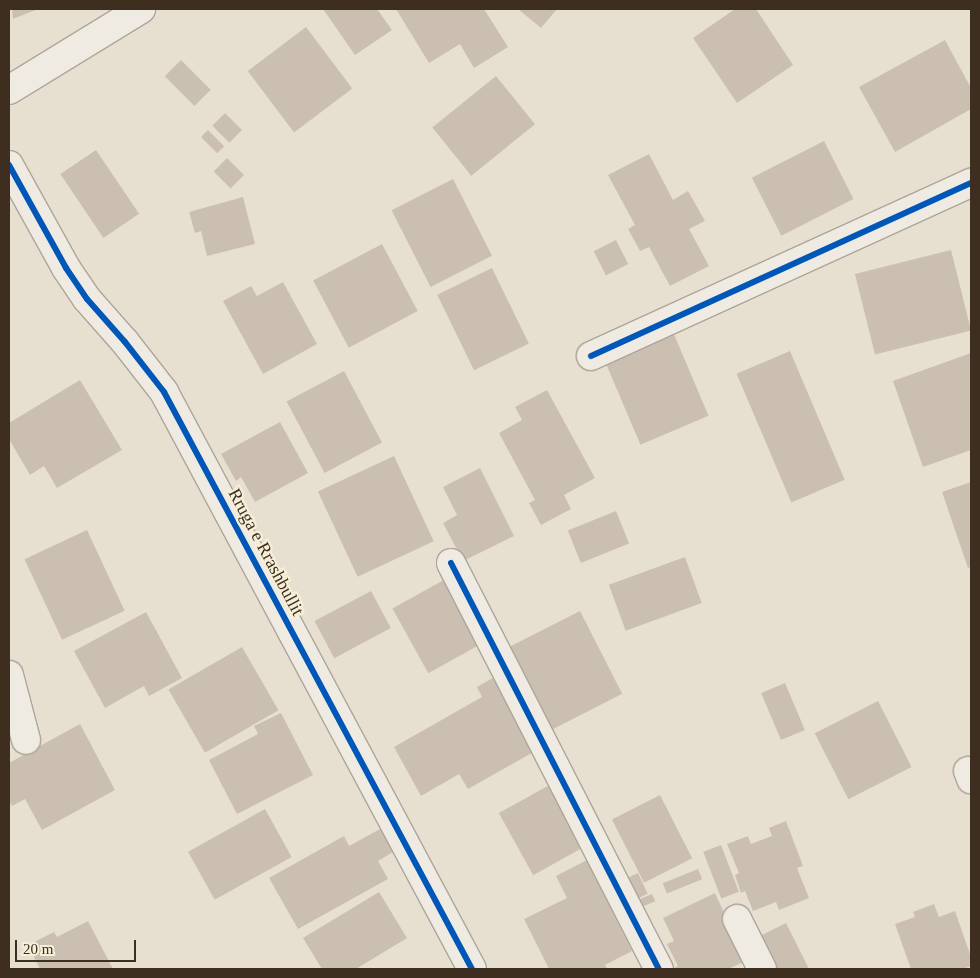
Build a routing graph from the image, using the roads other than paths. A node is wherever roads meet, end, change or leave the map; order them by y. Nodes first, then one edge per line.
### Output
1 (141, 9) edge
2 (9, 90) edge
3 (9, 165) edge
4 (971, 183) edge
5 (591, 356) dead end
6 (451, 563) dead end
7 (9, 675) edge
8 (26, 740) dead end
9 (737, 919) dead end
10 (472, 969) edge
11 (659, 969) edge
12 (762, 969) edge

1 - 2 street
3 - 10 street, Rruga e Rrashbullit
4 - 5 street
6 - 11 street
7 - 8 street
9 - 12 street

